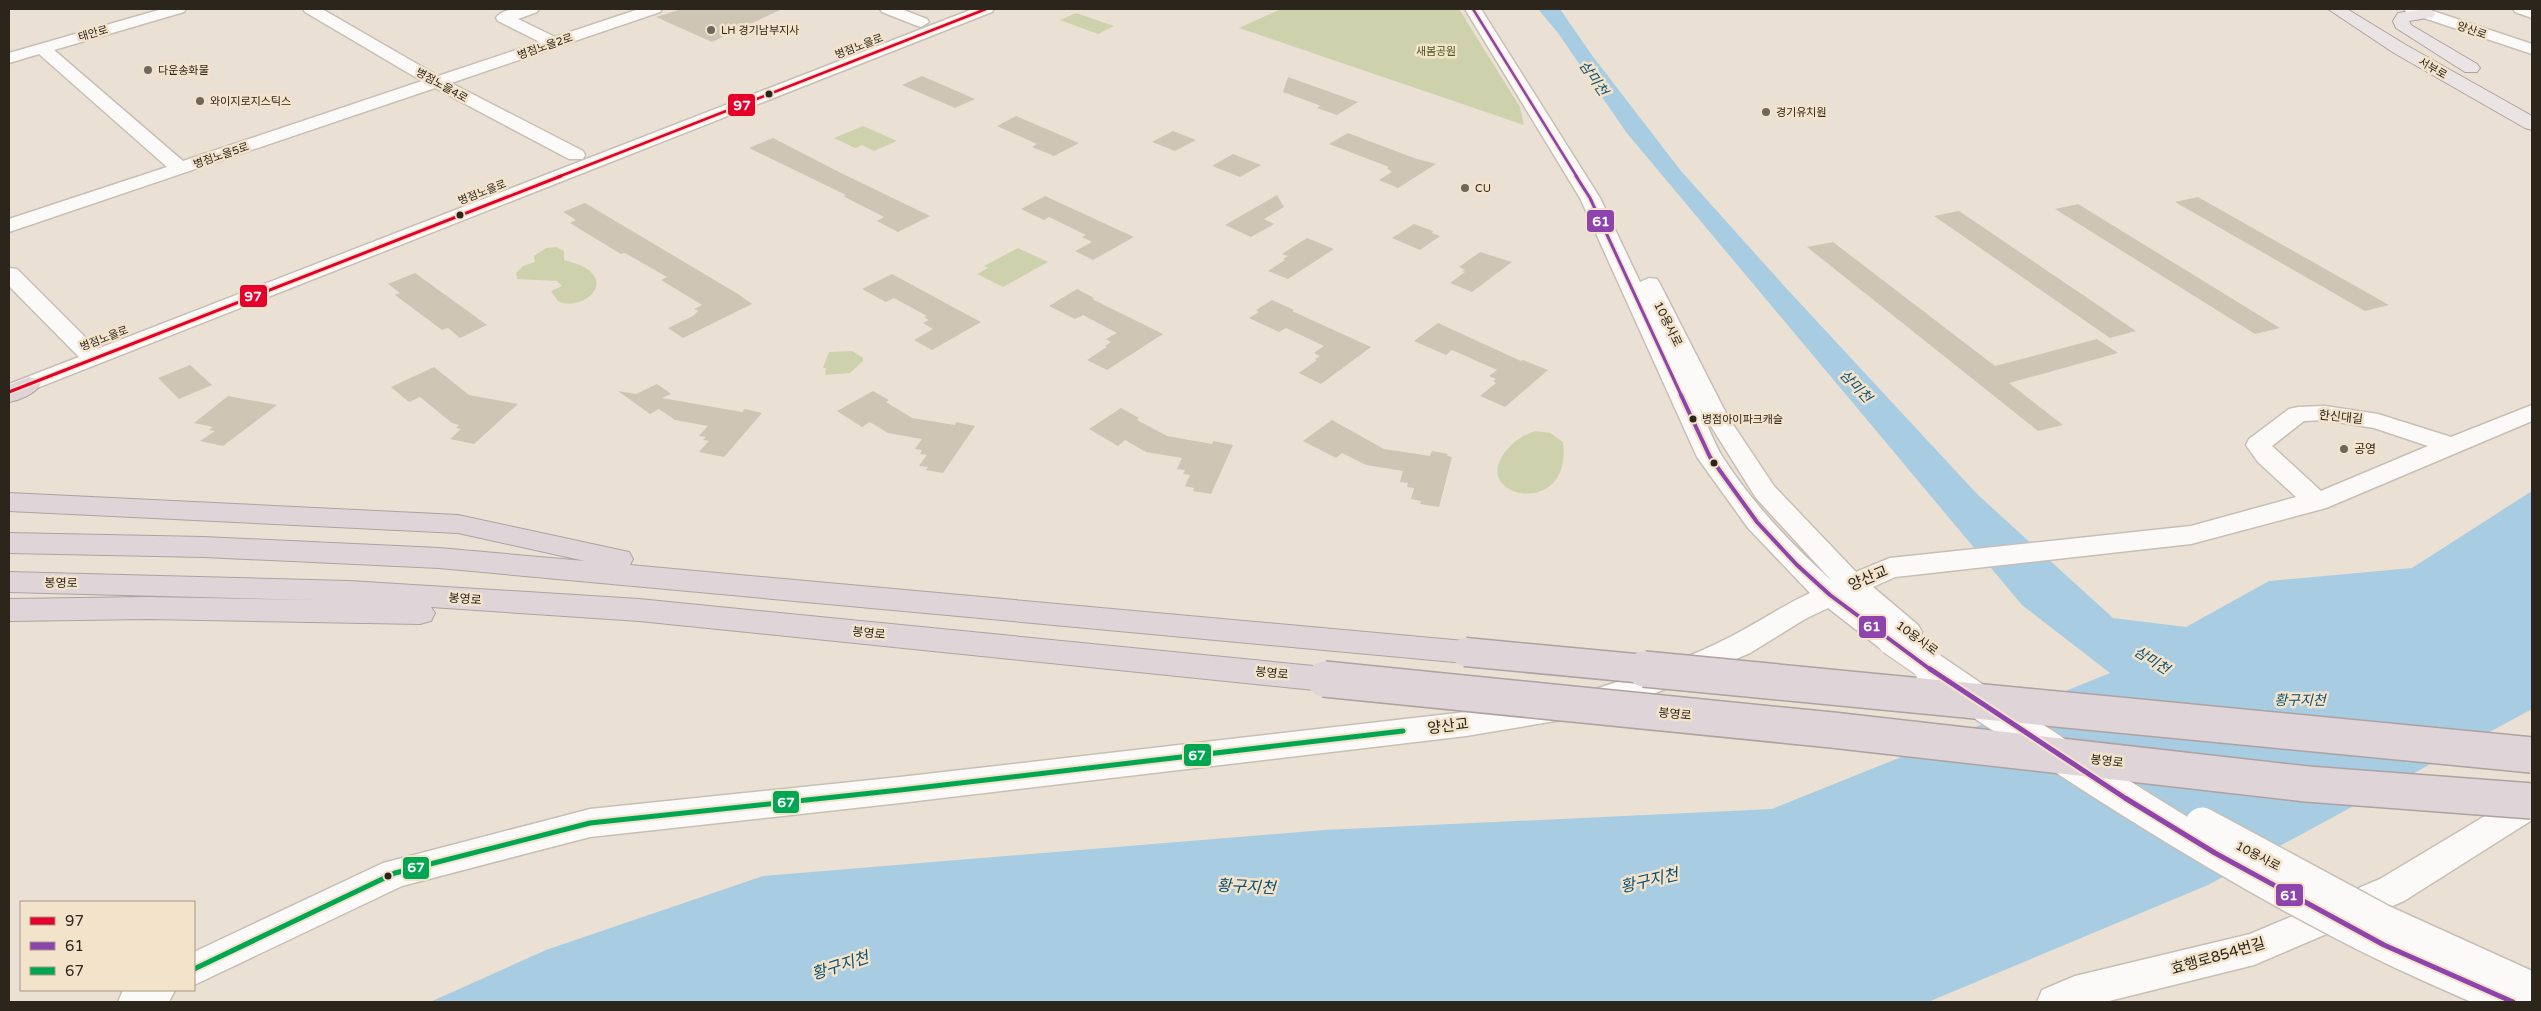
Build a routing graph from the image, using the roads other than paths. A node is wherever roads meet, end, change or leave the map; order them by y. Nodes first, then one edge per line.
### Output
1 (178, 9) edge
2 (311, 9) edge
3 (532, 9) edge
4 (654, 9) edge
5 (888, 9) edge
6 (955, 9) edge
7 (986, 9) edge
8 (1473, 9) edge
9 (1485, 9) edge
10 (2336, 9) edge
11 (2359, 9) edge
12 (2521, 9) edge
13 (2420, 12) edge
14 (2532, 13) edge
15 (921, 22) junction
16 (554, 42) junction
17 (42, 48) junction
18 (2400, 49) junction
19 (2532, 49) edge
20 (861, 52) junction
21 (9, 58) edge
22 (2488, 79) dead end
23 (436, 82) junction
24 (2510, 92) dead end
25 (2532, 107) edge
26 (2532, 124) edge
27 (658, 131) junction
28 (2532, 141) edge
29 (576, 155) junction
30 (181, 169) junction
31 (494, 195) junction
32 (9, 226) edge
33 (9, 274) edge
34 (18, 295) edge
35 (88, 353) junction
36 (14, 386) edge
37 (2532, 412) edge
38 (2452, 446) junction
39 (9, 502) edge
40 (2317, 502) junction
41 (1786, 515) junction
42 (1757, 522) junction
43 (9, 543) edge
44 (9, 582) edge
45 (735, 584) junction
46 (1841, 590) junction
47 (510, 601) junction
48 (9, 610) edge
49 (1899, 637) junction
50 (2532, 755) edge
51 (2532, 803) edge
52 (195, 969) edge
53 (2532, 989) edge
54 (156, 991) edge
55 (136, 1002) edge
56 (2054, 1002) edge
57 (2512, 1002) edge

1 - 17 street, 태안로
2 - 23 street, 병점노을4로
3 - 16 street
4 - 16 street, 병점노을2로
5 - 15 street
6 - 15 street, 병점노을로
7 - 20 street, 병점노을로
8 - 42 street, 10용사로
9 - 41 street, 10용사로
10 - 18 main road, 서부로
11 - 25 main road, 서부로
12 - 14 street
13 - 19 street, 양산로
13 - 22 main road
15 - 20 street, 병점노을로
16 - 23 street, 병점노을2로
17 - 21 street, 태안로
17 - 30 street, 병점노을5로
18 - 26 main road, 서부로
18 - 28 main road
20 - 27 street, 병점노을로
23 - 29 street, 병점노을4로
23 - 30 street, 병점노을5로
24 - 25 main road
27 - 29 street, 병점노을로
27 - 31 street, 병점노을로
29 - 31 street, 병점노을로
30 - 32 street
31 - 35 street, 병점노을로
33 - 34 street
34 - 35 street
35 - 36 street, 병점노을로
37 - 38 street
38 - 40 street
38 - 40 street, 한신대길
39 - 45 highway
40 - 46 street, 양산교
41 - 42 street
41 - 46 street, 10용사로
42 - 46 street, 10용사로
43 - 45 highway
44 - 47 highway, 봉영로
45 - 50 highway, bridge
46 - 49 street, 10용사로
46 - 52 street, 양산교
47 - 48 highway
47 - 51 highway, 봉영로, bridge
49 - 53 street, 10용사로, bridge
49 - 57 street, 10용사로, bridge
51 - 56 street, 효행로854번길
54 - 55 street

